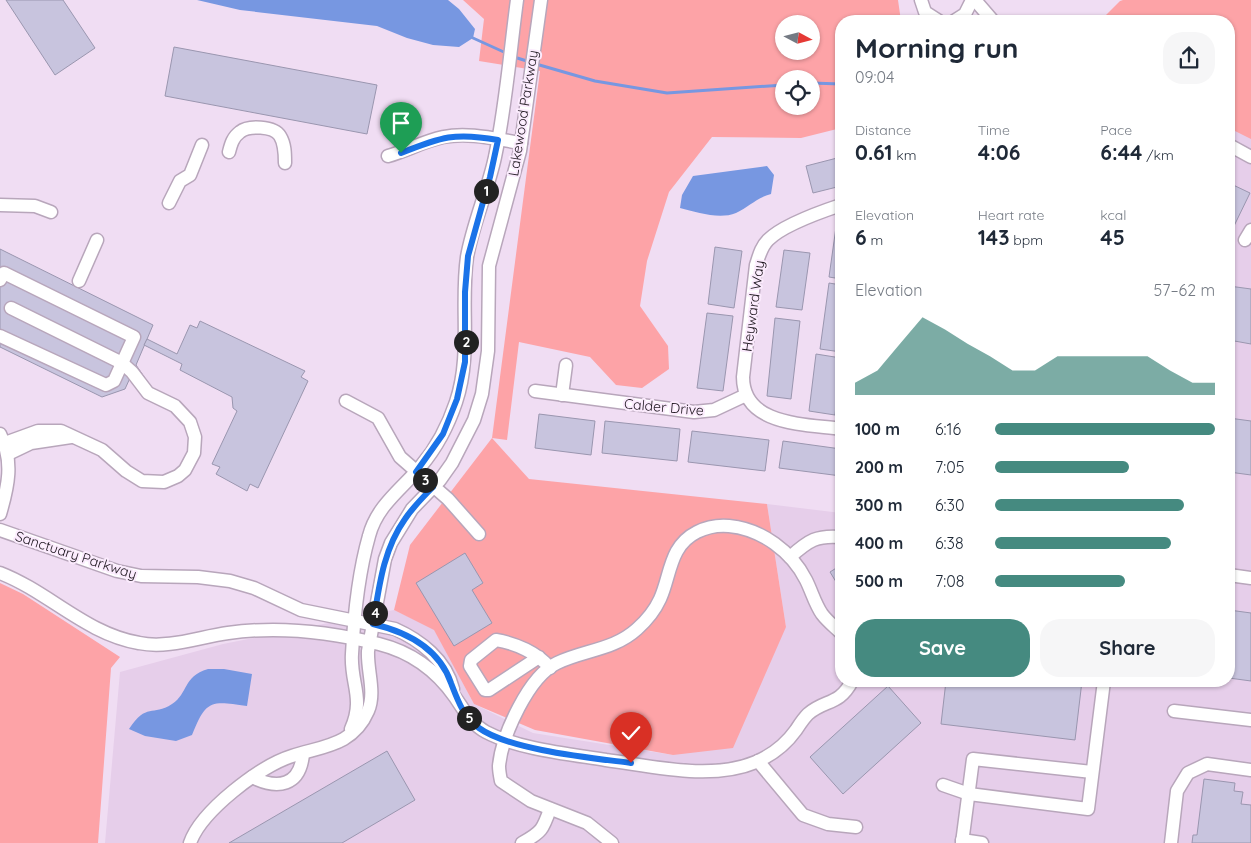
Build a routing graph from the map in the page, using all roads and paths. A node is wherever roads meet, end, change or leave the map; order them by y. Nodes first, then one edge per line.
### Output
1 (517, 0) edge
2 (541, 0) edge
3 (973, 0) edge
4 (964, 15) edge
5 (987, 15) edge
6 (498, 140) junction
7 (521, 143) junction
8 (202, 145) dead end
9 (1235, 148) edge
10 (229, 152) dead end
11 (388, 156) dead end
12 (1251, 157) edge
13 (286, 163) dead end
14 (169, 203) dead end
15 (0, 205) edge
16 (835, 208) edge
17 (52, 212) dead end
18 (97, 240) dead end
19 (0, 280) edge
20 (79, 281) dead end
21 (11, 308) dead end
22 (0, 336) edge
23 (122, 363) junction
24 (566, 365) dead end
25 (535, 391) dead end
26 (562, 395) junction
27 (746, 396) junction
28 (346, 401) dead end
29 (835, 428) edge
30 (4, 444) edge
31 (416, 472) junction
32 (433, 487) junction
33 (0, 514) edge
34 (0, 530) edge
35 (479, 534) dead end
36 (835, 536) edge
37 (790, 556) junction
38 (0, 573) edge
39 (1235, 576) edge
40 (1251, 578) edge
41 (355, 620) junction
42 (373, 624) junction
43 (835, 627) edge
44 (354, 639) junction
45 (370, 642) junction
46 (539, 657) junction
47 (550, 668) junction
48 (847, 687) edge
49 (1103, 687) edge
50 (454, 696) junction
51 (1174, 711) dead end
52 (1251, 720) edge
53 (350, 733) junction
54 (506, 740) junction
55 (303, 754) junction
56 (758, 761) junction
57 (1251, 770) edge
58 (1092, 772) junction
59 (252, 777) junction
60 (943, 785) dead end
61 (969, 794) junction
62 (550, 808) junction
63 (856, 827) dead end
64 (962, 841) edge
65 (190, 843) edge
66 (522, 843) edge
67 (612, 843) edge
68 (982, 843) edge
69 (1171, 843) edge

1 - 6 street, Lakewood Parkway
2 - 7 street, Lakewood Parkway
3 - 4 street
3 - 5 street
6 - 7 street
6 - 11 street
6 - 31 street, Lakewood Parkway
7 - 32 street, Lakewood Parkway
8 - 14 street
9 - 12 street
10 - 13 street
15 - 17 street
16 - 27 street, Heyward Way
18 - 20 street
19 - 23 street
21 - 23 street
22 - 23 street
23 - 30 street
24 - 26 street
25 - 26 street, Calder Drive
26 - 27 street, Calder Drive
27 - 29 street
28 - 31 street
30 - 33 street
31 - 32 street
31 - 41 street, Lakewood Parkway
32 - 35 street
32 - 42 street, Lakewood Parkway
34 - 41 street, Sanctuary Parkway
36 - 37 street
37 - 43 street
37 - 47 street
38 - 44 street
39 - 40 street
41 - 42 street, Sanctuary Parkway
41 - 44 street, Lakewood Parkway
42 - 45 street, Lakewood Parkway
42 - 50 street, Sanctuary Parkway
44 - 45 street
44 - 53 street, Lakewood Parkway
45 - 50 street
45 - 53 street, Lakewood Parkway
46 - 46 street
46 - 47 street
47 - 54 street
48 - 56 street
49 - 58 street
50 - 54 street
51 - 52 street
53 - 55 street, Lakewood Parkway
54 - 56 street
54 - 62 street
55 - 59 street, Lakewood Parkway
55 - 59 street
56 - 63 street
57 - 69 street
58 - 61 street
58 - 61 street
59 - 65 street, Lakewood Parkway
60 - 61 street
61 - 64 street
62 - 66 street
62 - 67 street
64 - 68 street

